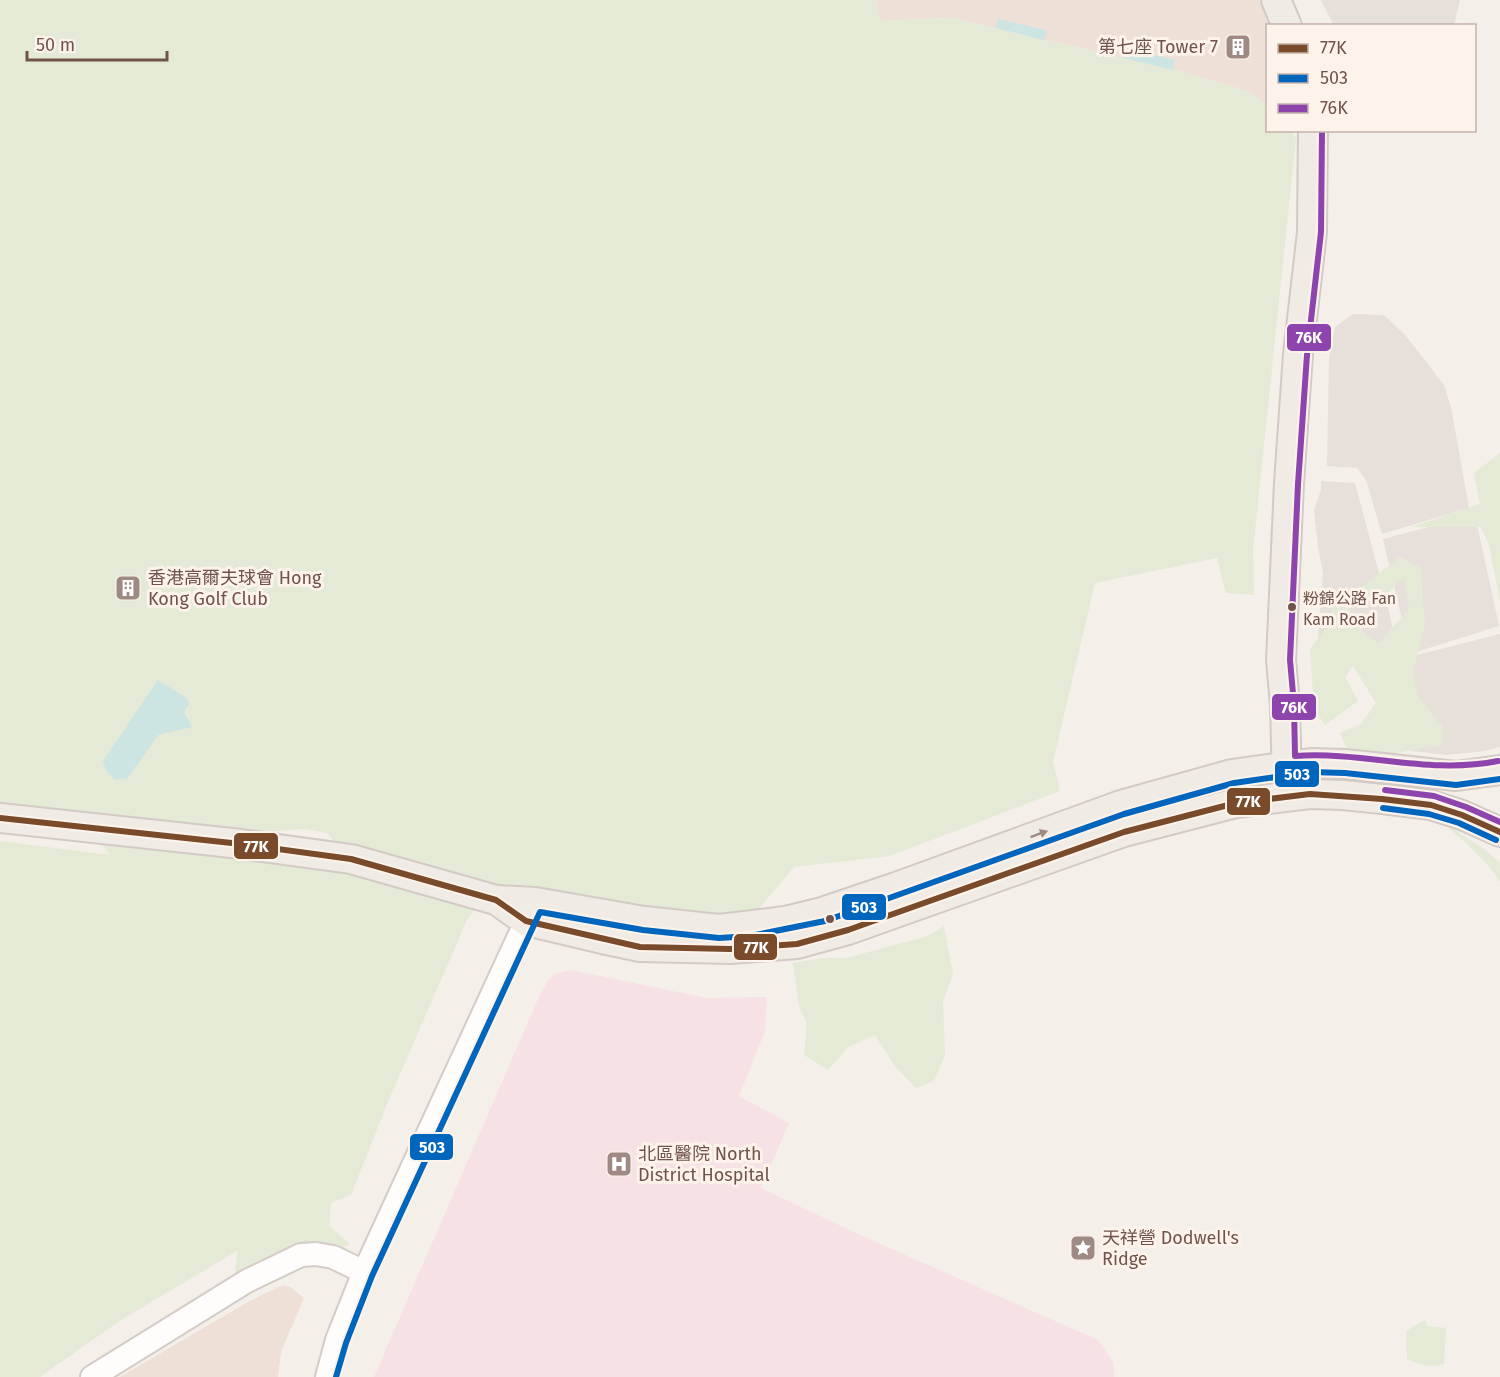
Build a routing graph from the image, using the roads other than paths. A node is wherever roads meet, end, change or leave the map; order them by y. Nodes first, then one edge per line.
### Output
1 (1276, 0) edge
2 (1286, 24) edge
3 (1313, 132) edge
4 (1276, 767) junction
5 (1500, 770) edge
6 (1278, 798) junction
7 (0, 818) edge
8 (1500, 832) edge
9 (531, 912) junction
10 (364, 1272) junction
11 (328, 1374) edge
12 (92, 1377) edge

1 - 2 main road
3 - 4 main road
4 - 5 main road
4 - 6 main road
9 -> 4 main road
6 - 8 main road
6 - 9 main road
7 - 9 main road
9 - 10 street
10 - 11 street
10 - 12 street

